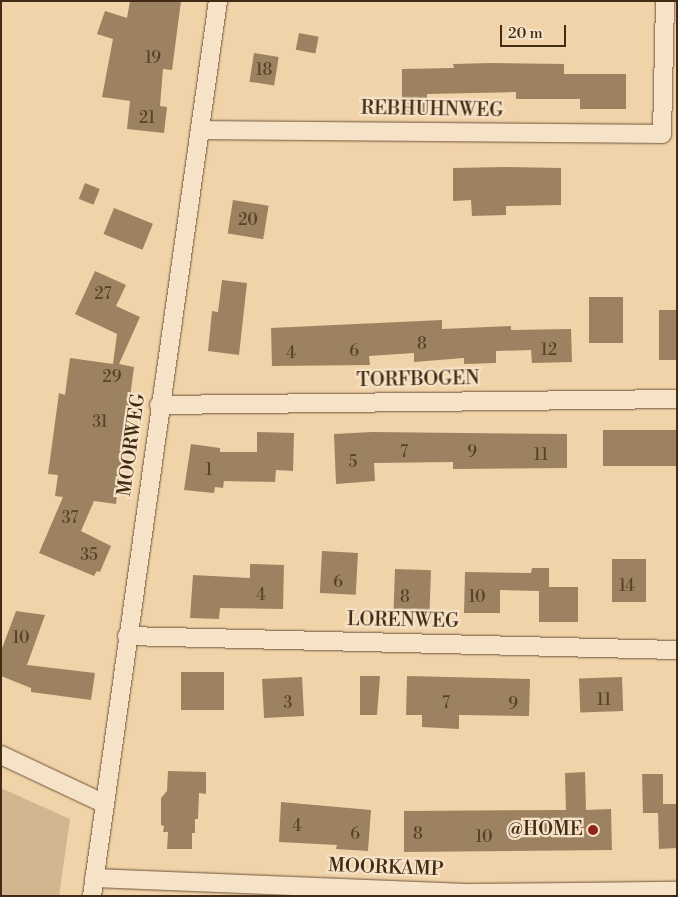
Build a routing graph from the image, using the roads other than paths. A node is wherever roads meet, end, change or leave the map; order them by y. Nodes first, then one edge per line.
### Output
1 (218, 1) edge
2 (665, 1) edge
3 (201, 130) junction
4 (669, 134) edge
5 (677, 399) edge
6 (159, 405) junction
7 (127, 636) junction
8 (677, 650) edge
9 (1, 755) edge
10 (105, 804) junction
11 (94, 878) junction
12 (677, 891) edge
13 (92, 896) edge

1 - 3 street, MOORWEG
2 - 4 street, REBHUHNWEG
3 - 4 street, REBHUHNWEG
3 - 6 street, MOORWEG
5 - 6 street, TORFBOGEN
6 - 7 street, MOORWEG
7 - 8 street, LORENWEG
7 - 10 street, MOORWEG
9 - 10 street
10 - 11 street, MOORWEG
11 - 12 street, MOORKAMP
11 - 13 street, MOORWEG

